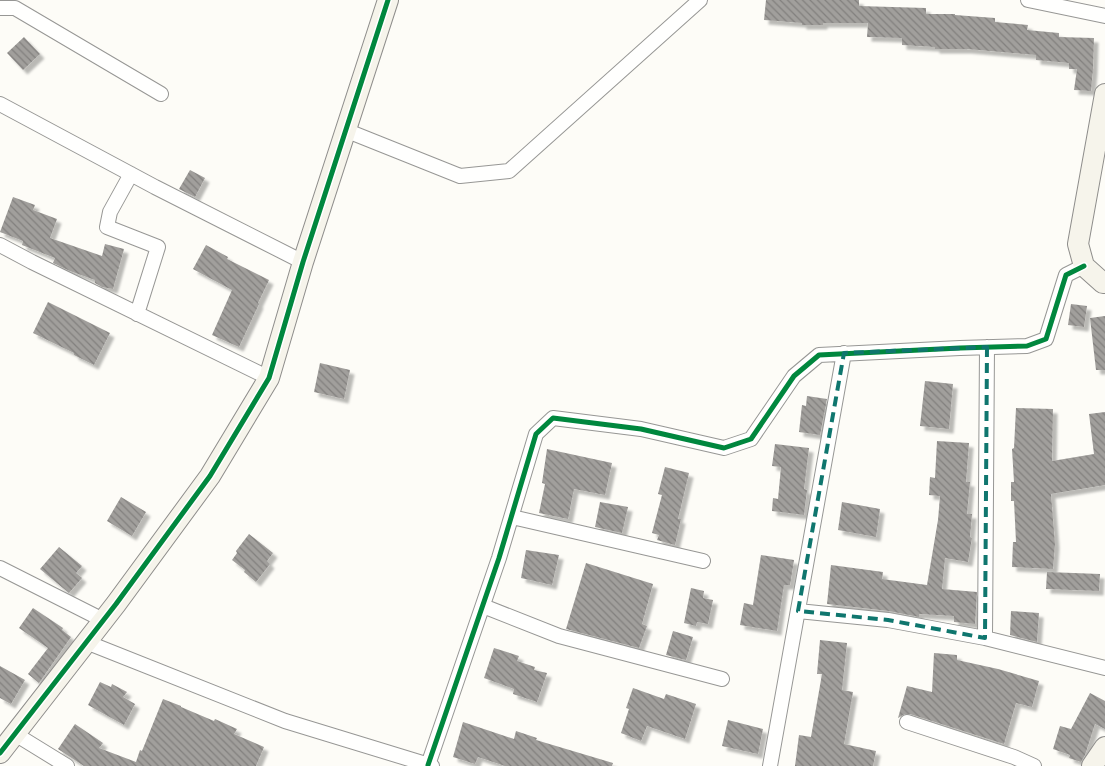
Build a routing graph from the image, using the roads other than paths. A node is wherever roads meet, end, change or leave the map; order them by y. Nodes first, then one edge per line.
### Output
1 (388, 0) edge
2 (700, 0) edge
3 (1028, 0) edge
4 (0, 8) edge
5 (1105, 16) edge
6 (161, 94) dead end
7 (1105, 94) edge
8 (0, 104) edge
9 (345, 130) junction
10 (1101, 141) edge
11 (130, 174) junction
12 (0, 245) edge
13 (303, 262) junction
14 (1084, 266) junction
15 (1105, 283) edge
16 (137, 314) junction
17 (987, 347) junction
18 (844, 353) junction
19 (269, 378) junction
20 (512, 517) junction
21 (704, 561) dead end
22 (0, 568) edge
23 (482, 606) junction
24 (798, 611) junction
25 (103, 620) junction
26 (985, 638) junction
27 (86, 642) junction
28 (1105, 668) edge
29 (722, 680) dead end
30 (908, 722) dead end
31 (15, 734) junction
32 (1105, 747) edge
33 (0, 753) edge
34 (430, 765) edge
35 (66, 766) edge
36 (770, 766) edge
37 (1034, 766) edge
38 (1092, 766) edge

1 - 9 street
2 - 9 street
3 - 5 street
4 - 6 street
7 - 10 street
8 - 11 street
9 - 13 street
10 - 14 street
11 - 13 street
11 - 16 street
12 - 16 street
13 - 19 street
14 - 15 street
14 - 17 street
16 - 19 street
17 - 18 street
17 - 26 street
18 - 20 street
18 - 24 street
19 - 25 street
20 - 21 street
20 - 23 street
22 - 25 street
23 - 29 street
23 - 34 street
24 - 26 street
24 - 36 street
25 - 27 street
26 - 28 street
27 - 31 street
27 - 34 street
30 - 37 street
31 - 33 street
31 - 35 street
32 - 38 street

